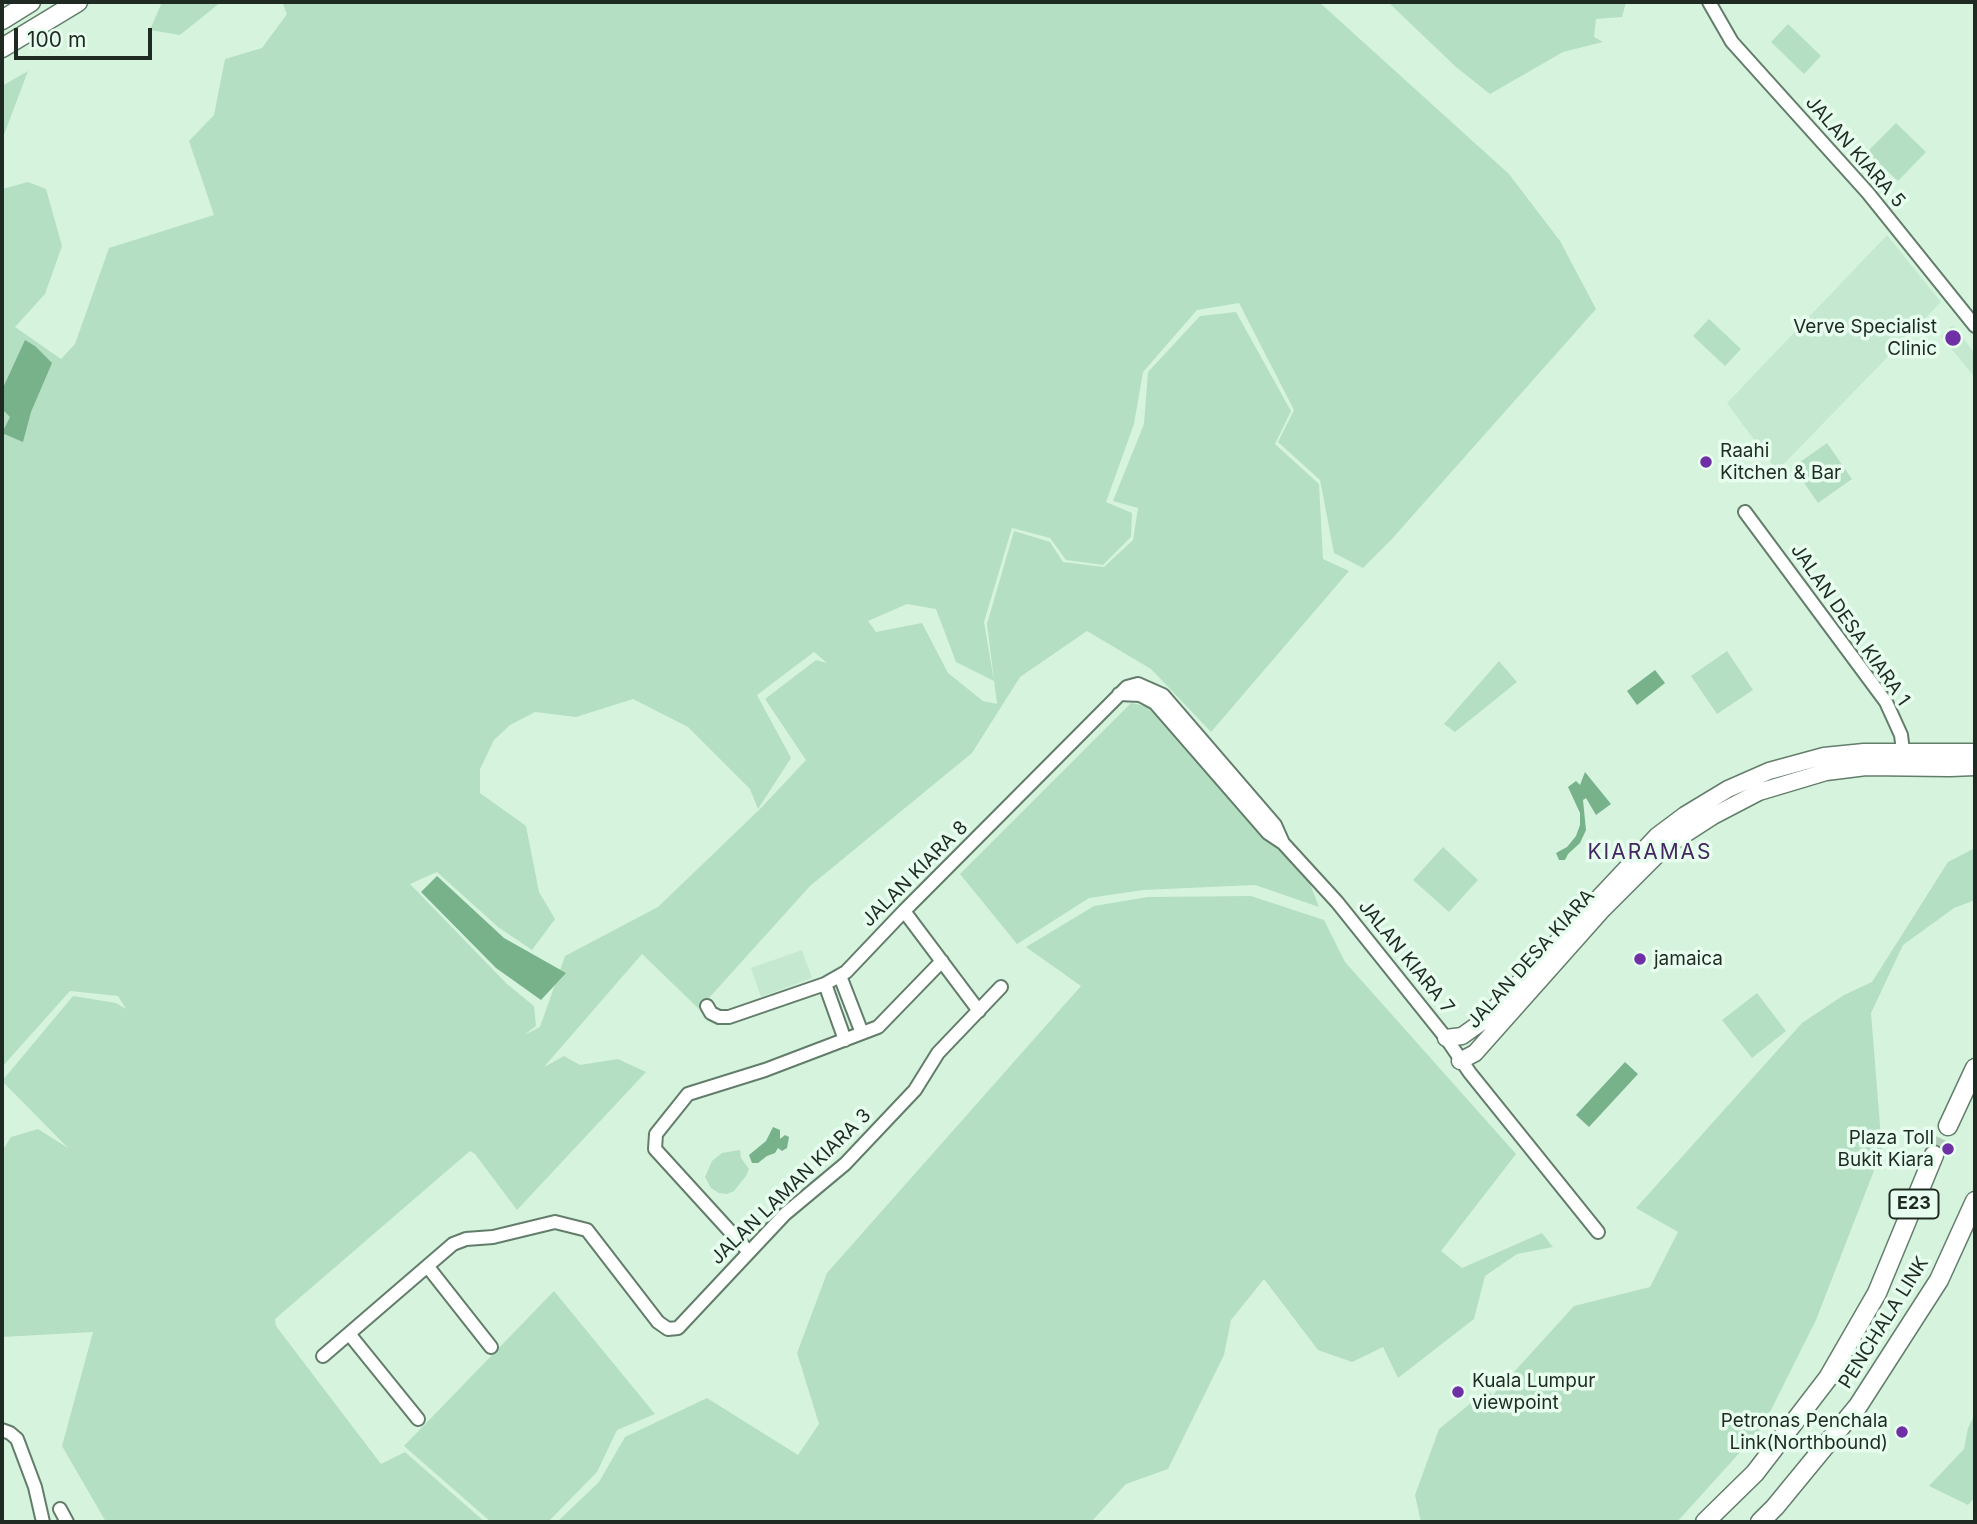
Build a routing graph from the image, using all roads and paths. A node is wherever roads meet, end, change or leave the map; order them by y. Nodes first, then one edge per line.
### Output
1 (31, 2) edge
2 (78, 2) edge
3 (1709, 2) edge
4 (2, 20) edge
5 (2, 48) edge
6 (1975, 326) edge
7 (1745, 512) dead end
8 (1904, 751) junction
9 (1975, 752) edge
10 (1975, 766) edge
11 (1905, 768) junction
12 (1283, 843) joint
13 (904, 911) junction
14 (942, 961) junction
15 (840, 976) junction
16 (825, 984) junction
17 (1001, 988) dead end
18 (707, 1006) dead end
19 (979, 1011) junction
20 (862, 1033) junction
21 (1446, 1038) junction
22 (845, 1040) junction
23 (1460, 1061) junction
24 (1975, 1068) edge
25 (1948, 1126) tunnel mouth
26 (1934, 1155) tunnel mouth
27 (1975, 1201) edge
28 (1598, 1232) dead end
29 (748, 1251) junction
30 (428, 1267) junction
31 (350, 1335) junction
32 (491, 1347) dead end
33 (323, 1356) dead end
34 (418, 1419) dead end
35 (2, 1430) edge
36 (60, 1510) dead end
37 (43, 1522) edge
38 (67, 1522) edge
39 (1705, 1522) edge
40 (1760, 1522) edge

1 - 4 highway
2 - 5 highway
3 - 6 street, JALAN KIARA 5
7 - 8 street, JALAN DESA KIARA 1
8 - 9 main road, JALAN DESA KIARA
8 - 11 street, JALAN DESA KIARA 1
8 - 21 main road, JALAN DESA KIARA
10 - 11 main road, JALAN DESA KIARA
11 - 23 main road, JALAN DESA KIARA
12 - 13 street, JALAN KIARA 8
12 - 21 street, JALAN KIARA 7
13 - 14 street
13 - 15 street, JALAN KIARA 8
14 - 19 street
14 - 20 street
15 - 16 street, JALAN KIARA 8
15 - 20 street
16 - 18 street, JALAN KIARA 8
16 - 22 street
17 - 19 street, JALAN LAMAN KIARA 3
19 - 29 street, JALAN LAMAN KIARA 3
20 - 22 street
21 - 23 street, JALAN KIARA 7
22 - 29 street
23 - 28 street, JALAN KIARA 7
24 - 25 highway
26 - 39 highway, PENCHALA LINK / E23
27 - 40 highway, PENCHALA LINK / E23
29 - 30 street, JALAN LAMAN KIARA 3
30 - 31 street, JALAN LAMAN KIARA 3
30 - 32 street
31 - 33 street, JALAN LAMAN KIARA 3
31 - 34 street
35 - 37 street
36 - 38 street

